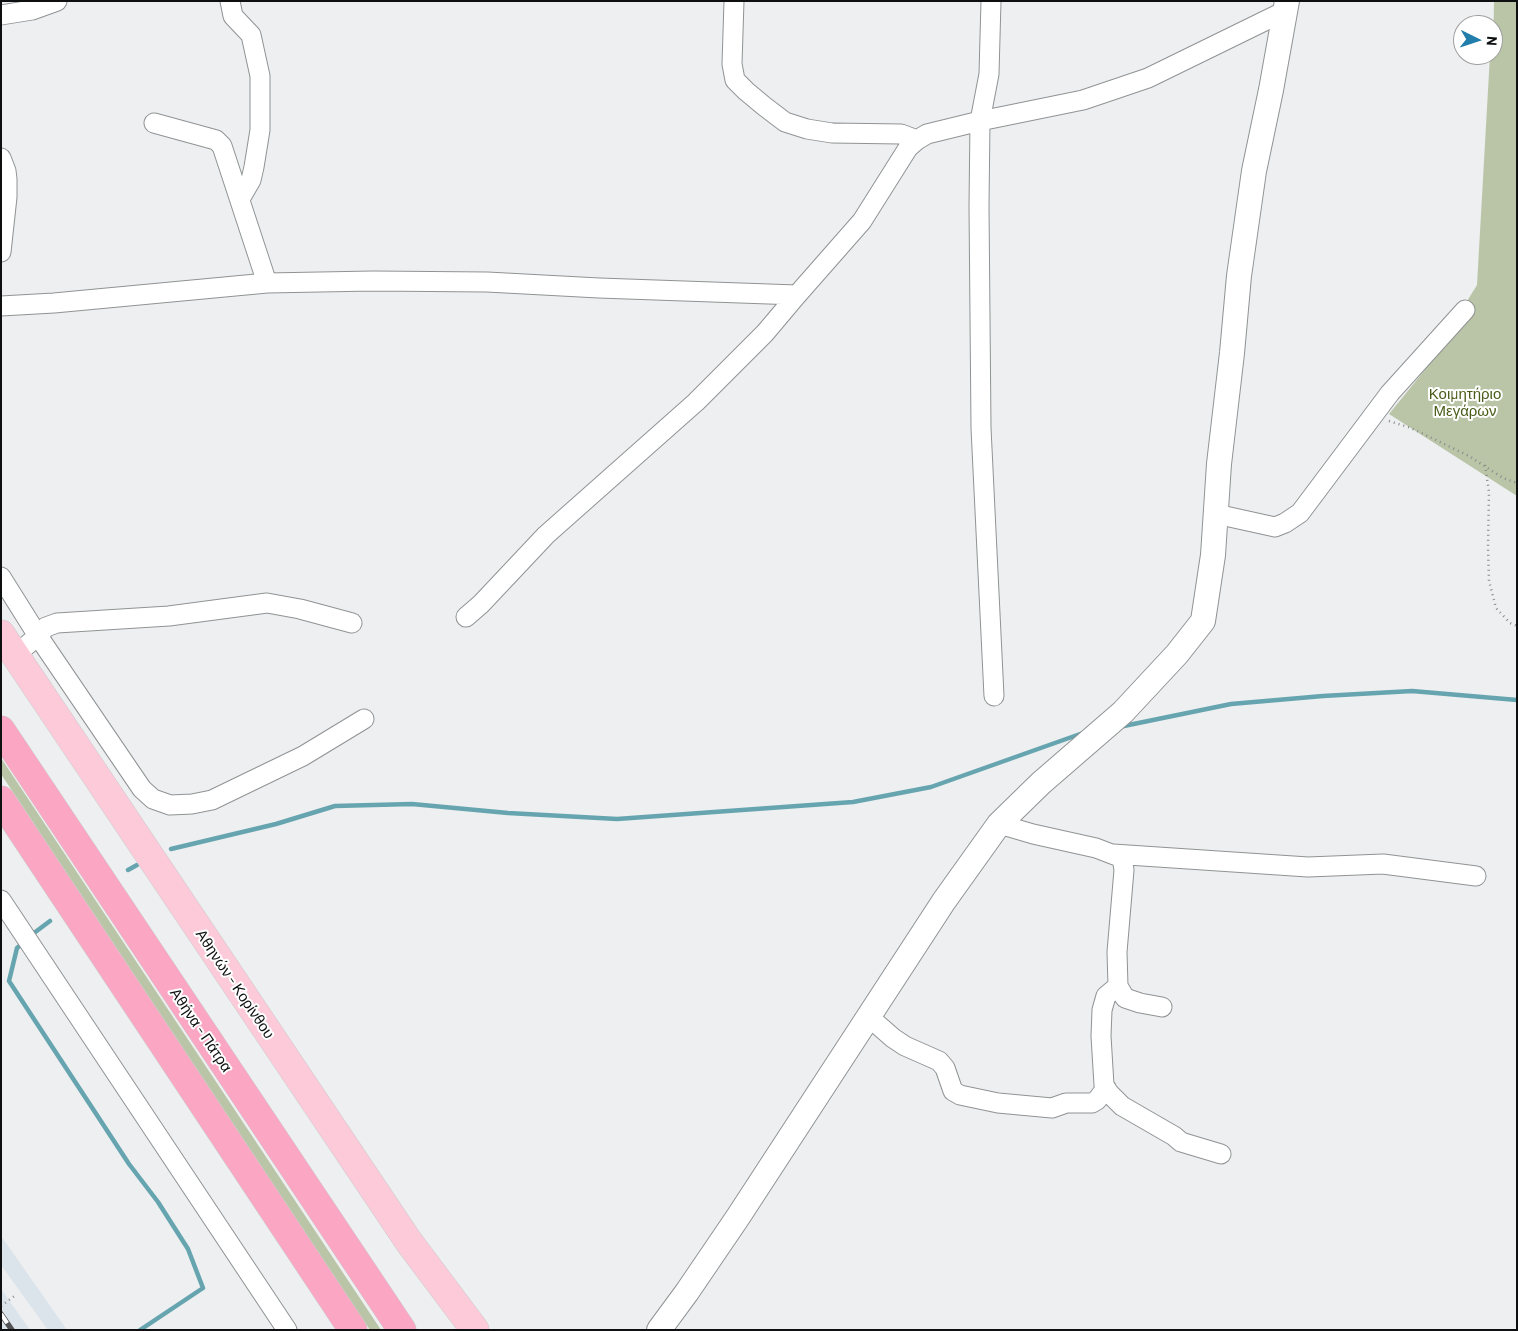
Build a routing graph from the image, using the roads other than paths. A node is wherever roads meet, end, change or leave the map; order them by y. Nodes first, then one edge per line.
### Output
1 (57, 1) edge
2 (230, 1) edge
3 (734, 1) edge
4 (991, 1) edge
5 (1286, 6) edge
6 (1, 14) edge
7 (980, 121) junction
8 (154, 123) dead end
9 (917, 140) junction
10 (1, 158) edge
11 (240, 198) junction
12 (1, 252) edge
13 (267, 283) junction
14 (798, 295) junction
15 (1, 306) edge
16 (1464, 310) dead end
17 (1216, 514) junction
18 (1, 577) edge
19 (466, 617) dead end
20 (352, 623) dead end
21 (38, 636) junction
22 (8, 644) edge
23 (994, 696) dead end
24 (364, 719) dead end
25 (1, 730) edge
26 (1, 800) edge
27 (999, 824) junction
28 (1112, 854) junction
29 (1476, 876) dead end
30 (1, 900) edge
31 (1118, 986) junction
32 (1162, 1006) dead end
33 (870, 1017) junction
34 (1106, 1088) junction
35 (1221, 1154) dead end
36 (288, 1330) edge
37 (353, 1330) edge
38 (402, 1330) edge
39 (475, 1330) edge
40 (659, 1330) edge

1 - 6 street
2 - 11 street
3 - 9 street
4 - 7 street
5 - 7 street
5 - 17 street
7 - 9 street
7 - 23 street
8 - 11 street
9 - 14 street
10 - 12 street
11 - 13 street
13 - 14 street
13 - 15 street
14 - 19 street
16 - 17 street
17 - 27 street
18 - 21 street
20 - 21 street
21 - 22 street
21 - 24 street
22 - 39 main road, Αθηνών - Κορίνθου
25 - 38 highway, Αθήνα - Πάτρα
26 - 37 highway
27 - 28 street
27 - 33 street
28 - 29 street
28 - 31 street
30 - 36 street
31 - 32 street
31 - 34 street
33 - 34 street
33 - 40 street
34 - 35 street

